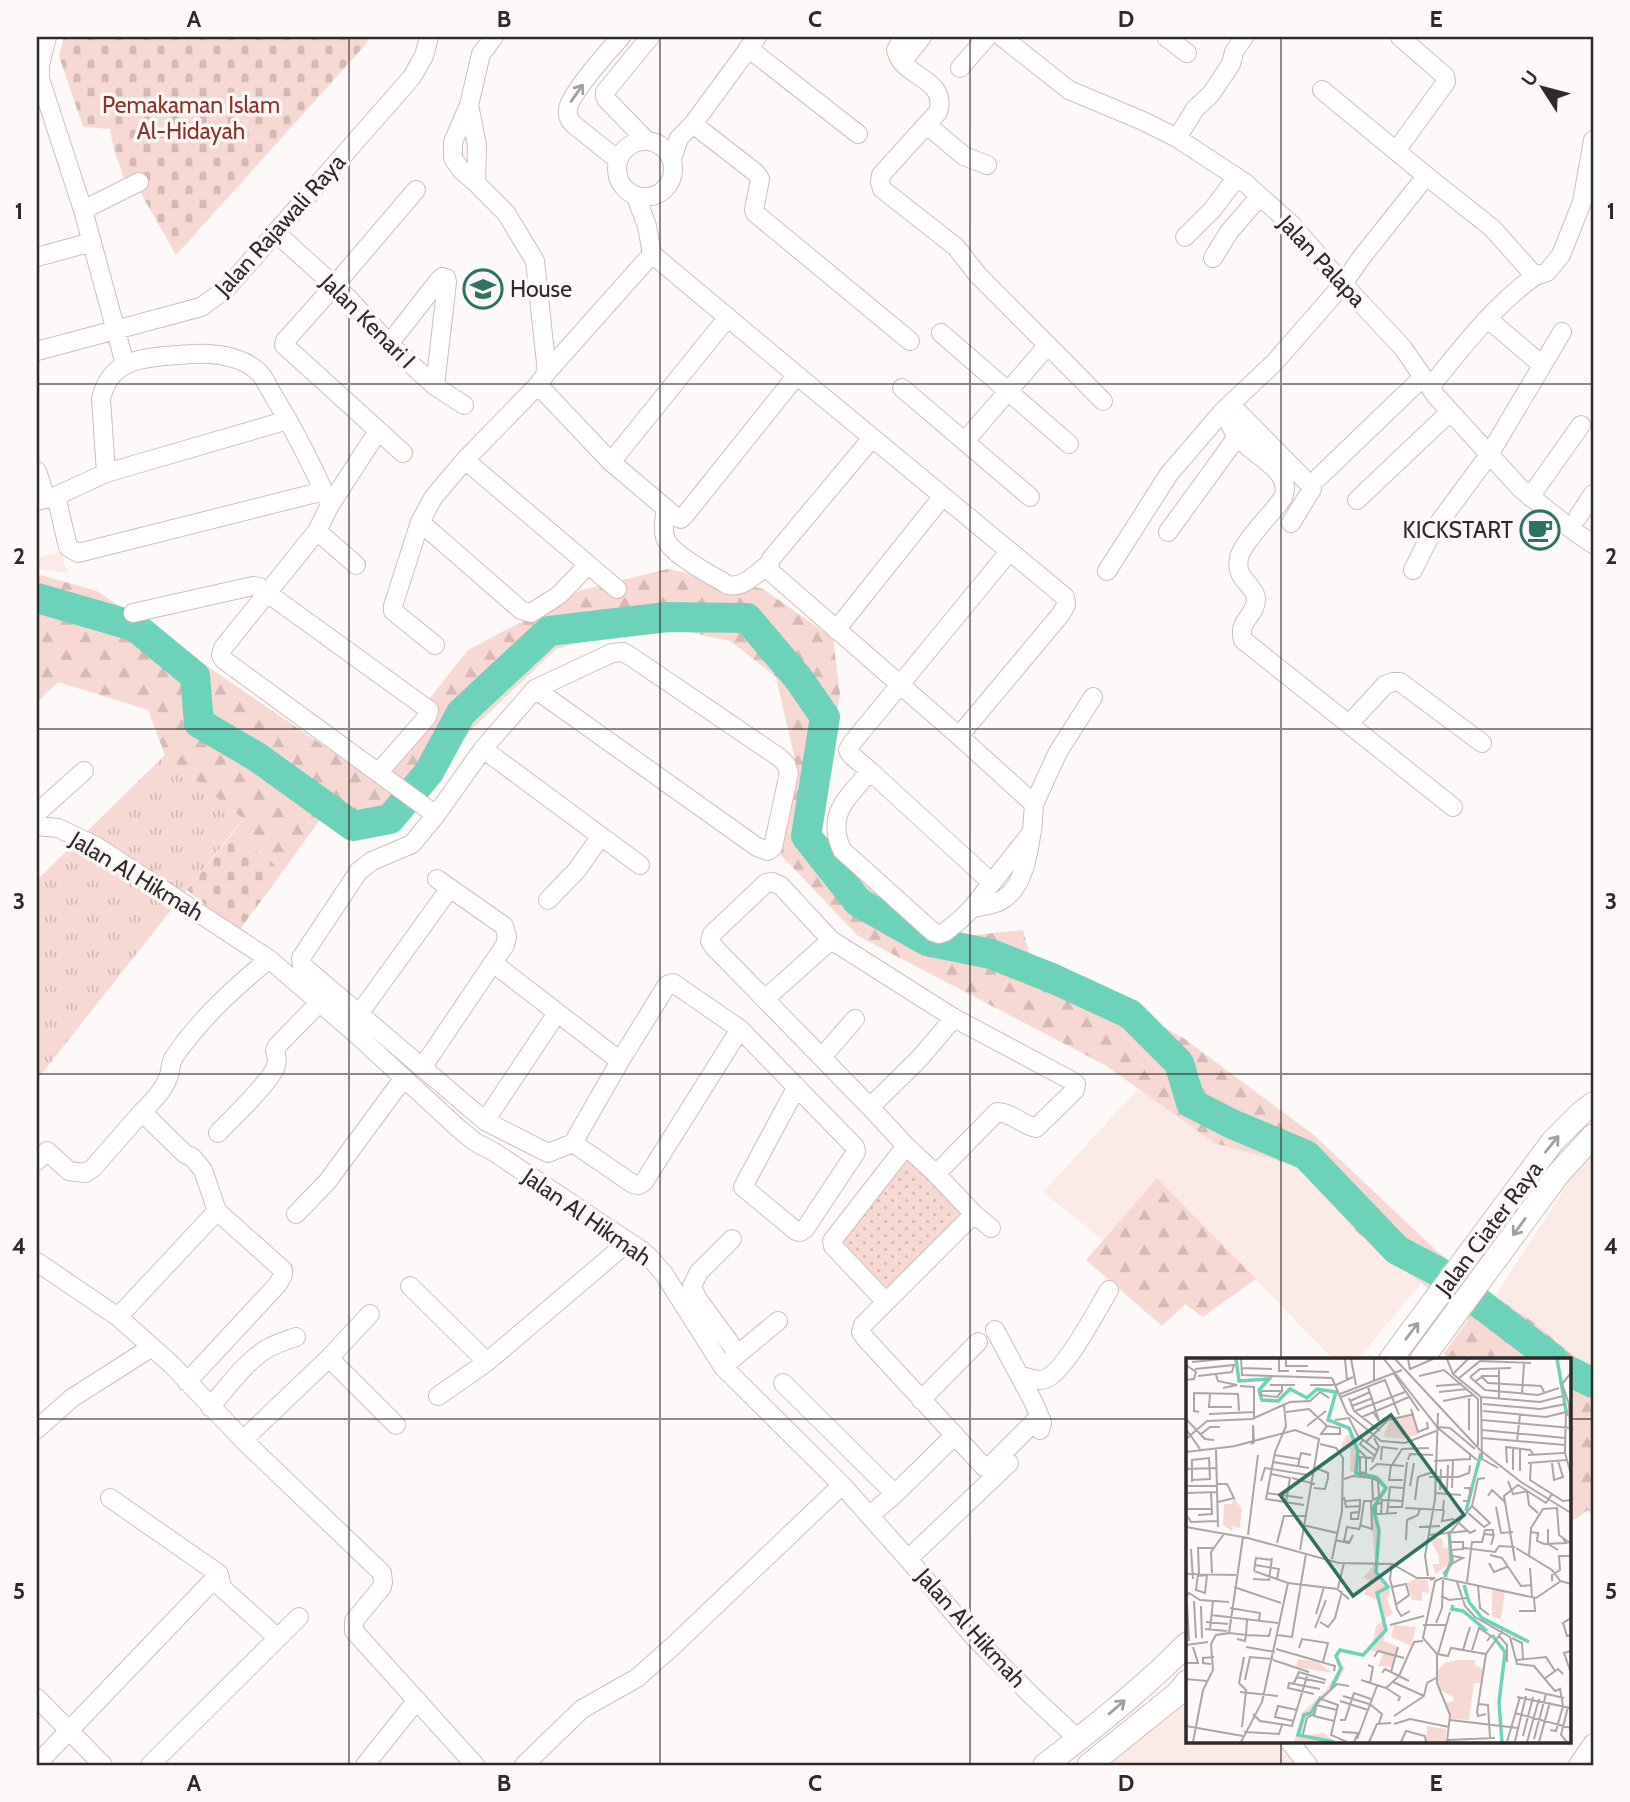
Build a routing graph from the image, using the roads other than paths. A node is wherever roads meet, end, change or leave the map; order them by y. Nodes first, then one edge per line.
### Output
1 (47, 37) edge
2 (429, 37) edge
3 (494, 37) edge
4 (650, 37) edge
5 (903, 37) edge
6 (922, 37) edge
7 (987, 37) edge
8 (1002, 37) edge
9 (1167, 37) edge
10 (1244, 37) edge
11 (1400, 37) edge
12 (611, 40) edge
13 (752, 42) edge
14 (1187, 53) dead end
15 (630, 60) junction
16 (902, 62) junction
17 (960, 68) dead end
18 (38, 70) edge
19 (1322, 90) dead end
20 (693, 124) junction
21 (927, 125) junction
22 (859, 134) dead end
23 (1177, 138) junction
24 (1593, 140) edge
25 (660, 148) junction
26 (1396, 151) junction
27 (618, 160) junction
28 (986, 165) dead end
29 (1424, 174) junction
30 (1237, 177) junction
31 (134, 185) dead end
32 (416, 190) dead end
33 (1259, 196) junction
34 (644, 197) junction
35 (83, 210) junction
36 (275, 232) junction
37 (1185, 237) dead end
38 (92, 242) junction
39 (652, 254) junction
40 (37, 257) edge
41 (1213, 258) dead end
42 (1535, 276) junction
43 (1343, 284) junction
44 (334, 286) junction
45 (727, 317) junction
46 (1488, 319) junction
47 (117, 331) junction
48 (941, 332) dead end
49 (1562, 332) dead end
50 (909, 341) dead end
51 (388, 344) junction
52 (1048, 345) junction
53 (37, 351) edge
54 (125, 364) junction
55 (1542, 365) junction
56 (797, 375) junction
57 (542, 379) junction
58 (1426, 383) junction
59 (435, 386) junction
60 (902, 388) dead end
61 (1007, 391) junction
62 (1104, 401) dead end
63 (464, 405) dead end
64 (1227, 407) junction
65 (1450, 412) junction
66 (288, 420) junction
67 (1581, 425) dead end
68 (378, 431) junction
69 (1237, 437) junction
70 (872, 438) junction
71 (965, 441) junction
72 (1069, 444) dead end
73 (403, 453) dead end
74 (1489, 455) junction
75 (465, 460) junction
76 (611, 462) junction
77 (37, 471) edge
78 (106, 473) junction
79 (1319, 477) dead end
80 (1593, 494) edge
81 (942, 497) junction
82 (1030, 497) dead end
83 (1530, 497) junction
84 (327, 498) junction
85 (46, 499) edge
86 (1357, 500) dead end
87 (666, 508) junction
88 (1578, 517) dead end
89 (420, 522) junction
90 (1291, 523) dead end
91 (317, 531) junction
92 (1168, 532) dead end
93 (1593, 544) edge
94 (1009, 552) junction
95 (770, 563) junction
96 (356, 565) dead end
97 (588, 565) junction
98 (1413, 570) dead end
99 (1107, 571) dead end
100 (617, 589) dead end
101 (267, 593) junction
102 (133, 613) dead end
103 (836, 630) junction
104 (435, 645) dead end
105 (900, 685) junction
106 (535, 689) junction
107 (1093, 697) dead end
108 (1349, 723) junction
109 (959, 736) junction
110 (1482, 743) dead end
111 (483, 749) junction
112 (84, 771) dead end
113 (870, 771) junction
114 (382, 776) junction
115 (1034, 804) junction
116 (1453, 807) dead end
117 (430, 811) junction
118 (37, 813) edge
119 (37, 826) edge
120 (1032, 832) junction
121 (601, 836) junction
122 (640, 864) dead end
123 (992, 883) junction
124 (548, 900) dead end
125 (972, 908) junction
126 (831, 940) junction
127 (269, 959) junction
128 (493, 963) junction
129 (765, 999) junction
130 (320, 1002) junction
131 (557, 1013) junction
132 (359, 1014) junction
133 (954, 1018) junction
134 (855, 1019) dead end
135 (740, 1029) junction
136 (822, 1057) junction
137 (620, 1061) junction
138 (422, 1068) junction
139 (403, 1079) junction
140 (796, 1088) junction
141 (1593, 1104) edge
142 (870, 1107) junction
143 (142, 1112) junction
144 (485, 1121) junction
145 (218, 1133) dead end
146 (1593, 1136) edge
147 (573, 1143) junction
148 (906, 1146) junction
149 (37, 1161) edge
150 (936, 1174) junction
151 (217, 1211) junction
152 (296, 1214) dead end
153 (974, 1214) junction
154 (991, 1228) dead end
155 (732, 1239) dead end
156 (628, 1242) junction
157 (37, 1262) edge
158 (410, 1286) dead end
159 (1109, 1290) dead end
160 (886, 1302) junction
161 (370, 1314) dead end
162 (118, 1317) junction
163 (778, 1321) dead end
164 (995, 1330) dead end
165 (296, 1337) dead end
166 (978, 1342) dead end
167 (152, 1347) junction
168 (738, 1354) junction
169 (329, 1358) junction
170 (1392, 1358) edge
171 (1423, 1358) edge
172 (487, 1362) junction
173 (723, 1367) junction
174 (1018, 1375) junction
175 (187, 1382) junction
176 (782, 1383) dead end
177 (438, 1396) dead end
178 (922, 1400) junction
179 (210, 1407) junction
180 (1035, 1421) dead end
181 (396, 1425) dead end
182 (37, 1429) edge
183 (954, 1435) junction
184 (243, 1440) junction
185 (842, 1485) junction
186 (895, 1494) junction
187 (110, 1498) dead end
188 (870, 1516) junction
189 (908, 1559) junction
190 (219, 1574) junction
191 (299, 1618) dead end
192 (278, 1639) junction
193 (1186, 1645) edge
194 (1186, 1683) edge
195 (37, 1698) edge
196 (418, 1700) junction
197 (69, 1731) junction
198 (1079, 1740) junction
199 (1290, 1742) edge
200 (1593, 1743) edge
201 (37, 1764) edge
202 (103, 1765) edge
203 (150, 1765) edge
204 (366, 1765) edge
205 (475, 1765) edge
206 (524, 1765) edge
207 (1045, 1765) edge
208 (1089, 1765) edge
209 (1308, 1765) edge
210 (1578, 1765) edge

1 - 18 street
2 - 36 street, Jalan Rajawali Raya
3 - 57 street
4 - 15 street
5 - 16 street
6 - 16 street
7 - 17 street
8 - 23 street, Jalan Palapa
9 - 14 street
10 - 23 street
11 - 26 street
12 - 15 street
27 -> 12 street
13 - 20 street
13 - 22 street
15 - 25 street
16 - 21 street
18 - 35 street
19 - 26 street
20 - 25 street
20 - 50 street
21 - 28 street
21 - 52 street
23 - 30 street, Jalan Palapa
24 - 42 street
25 - 27 street
25 - 34 street
26 - 29 street
27 - 34 street
29 - 42 street
29 - 43 street
30 - 33 street, Jalan Palapa
30 - 37 street
31 - 35 street
32 - 44 street
33 - 41 street
33 - 43 street, Jalan Palapa
34 - 39 street
35 - 38 street
36 - 44 street, Jalan Kenari I
36 - 47 street, Jalan Rajawali Raya
38 - 40 street
38 - 47 street
39 - 45 street
39 - 57 street
42 - 46 street
43 - 58 street, Jalan Palapa
43 - 64 street
44 - 51 street, Jalan Kenari I
44 - 68 street
45 - 56 street
45 - 76 street
46 - 55 street
46 - 58 street
47 - 53 street, Jalan Rajawali Raya
47 - 54 street
48 - 61 street
49 - 55 street
51 - 59 street, Jalan Kenari I
51 - 59 street
52 - 61 street
52 - 62 street
54 - 66 street
54 - 78 street
55 - 74 street
56 - 70 street
56 - 87 street
57 - 75 street
57 - 76 street
58 - 65 street, Jalan Palapa
58 - 79 street
59 - 63 street, Jalan Kenari I
60 - 71 street
61 - 71 street
61 - 72 street
64 - 69 street
64 - 90 street
64 - 99 street
65 - 74 street, Jalan Palapa
65 - 86 street
66 - 78 street
66 - 84 street
67 - 83 street
68 - 73 street
68 - 84 street
69 - 92 street
69 - 108 street
70 - 81 street
70 - 95 street
71 - 82 street
74 - 83 street, Jalan Palapa
74 - 98 street
75 - 89 street
75 - 97 street
76 - 87 street
77 - 85 street
78 - 85 street
80 - 88 street
81 - 94 street
81 - 103 street
83 - 93 street, Jalan Palapa
84 - 85 street
84 - 91 street
87 - 95 street
89 - 97 street
89 - 104 street
91 - 96 street
91 - 101 street
94 - 105 street
94 - 109 street
95 - 103 street
97 - 100 street
101 - 102 street
101 - 114 street
101 - 114 street
103 - 105 street
105 - 109 street
105 - 113 street
106 - 106 street
106 - 111 street
107 - 115 street
108 - 110 street
108 - 116 street
109 - 115 street
111 - 117 street
111 - 121 street
112 - 118 street
113 - 123 street
113 - 125 street
114 - 117 street
115 - 120 street
117 - 132 street
119 - 127 street, Jalan Al Hikmah
120 - 123 street
120 - 125 street
121 - 122 street
121 - 124 street
123 - 125 street
126 - 129 street
126 - 129 street
126 - 133 street
127 - 130 street, Jalan Al Hikmah
127 - 143 street
128 - 131 street
128 - 132 street
128 - 138 street
129 - 136 street
130 - 139 street, Jalan Al Hikmah
130 - 145 street
131 - 137 street
131 - 144 street
132 - 138 street
133 - 142 street
133 - 150 street
134 - 136 street
135 - 137 street
135 - 140 street
135 - 147 street
136 - 142 street
137 - 147 street
138 - 144 street
139 - 152 street
139 - 156 street, Jalan Al Hikmah
140 - 140 street
170 -> 141 main road, Jalan Ciater Raya
142 - 148 street
143 - 149 street
143 - 151 street
144 - 147 street
146 -> 171 main road, Jalan Ciater Raya
148 - 150 street
148 - 160 street
150 - 153 street
151 - 162 street
151 - 175 street
153 - 154 street
153 - 160 street
155 - 168 street
156 - 172 street
156 - 173 street, Jalan Al Hikmah
157 - 162 street
158 - 172 street
159 - 174 street
160 - 178 street
161 - 169 street
162 - 167 street
163 - 168 street
164 - 174 street
165 - 179 street
166 - 178 street
167 - 175 street
167 - 182 street
168 - 173 street
169 - 181 street
169 - 184 street
172 - 177 street
173 - 185 street, Jalan Al Hikmah
174 - 189 street
175 - 179 street
176 - 186 street
178 - 183 street
179 - 184 street
180 - 183 street
183 - 186 street
184 - 196 street
185 - 188 street, Jalan Al Hikmah
185 - 206 street
186 - 188 street
187 - 190 street
188 - 189 street, Jalan Al Hikmah
189 - 198 street, Jalan Al Hikmah
190 - 192 street
190 - 197 street
191 - 192 street
192 - 203 street
198 -> 193 main road
194 - 208 main road
195 - 197 street
196 - 204 street
196 - 205 street
197 - 201 street
197 - 202 street
198 - 207 main road
199 - 209 street
200 - 210 street

